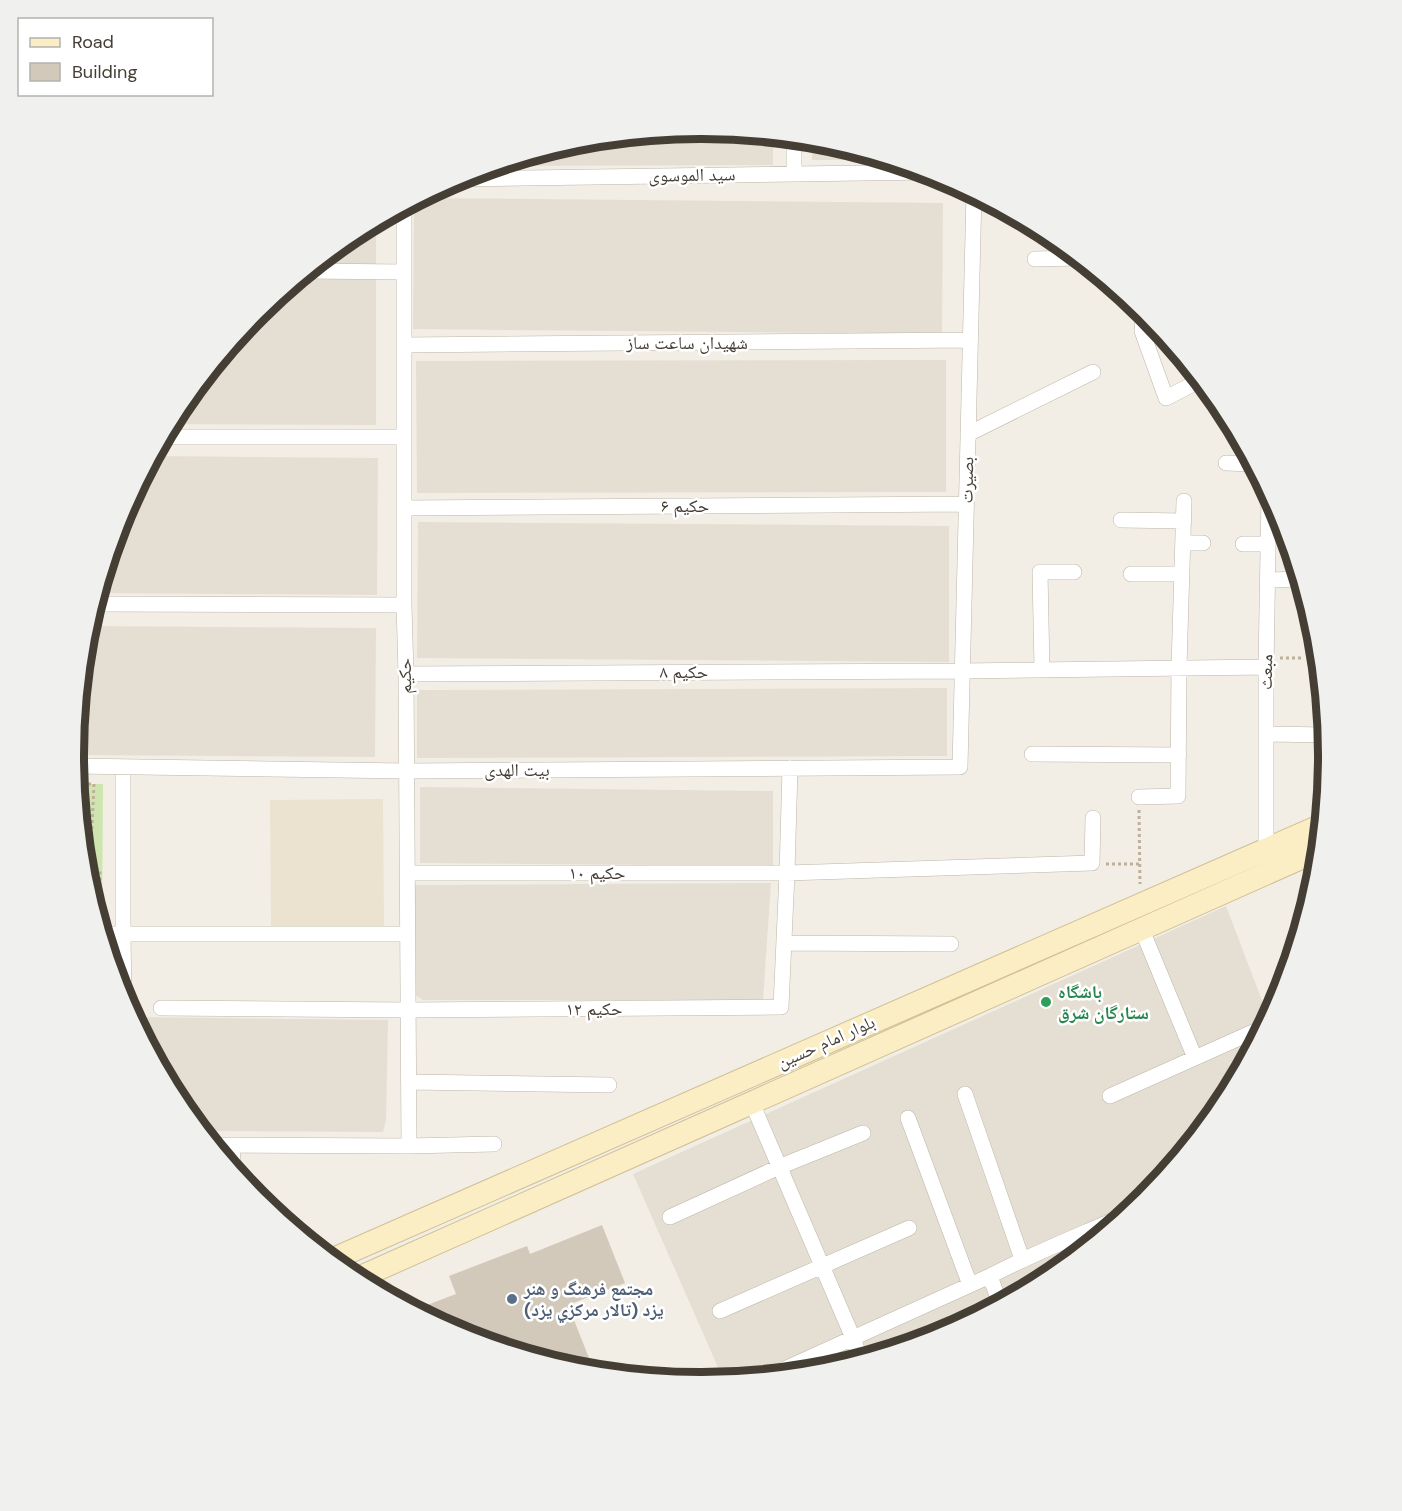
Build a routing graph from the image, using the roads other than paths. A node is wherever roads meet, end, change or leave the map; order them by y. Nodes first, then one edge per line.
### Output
1 (794, 146) edge
2 (900, 171) edge
3 (794, 174) junction
4 (482, 179) edge
5 (974, 202) edge
6 (404, 215) edge
7 (1066, 258) edge
8 (1035, 259) dead end
9 (319, 271) edge
10 (404, 272) junction
11 (1142, 325) edge
12 (970, 340) junction
13 (404, 345) junction
14 (1093, 372) dead end
15 (1193, 384) edge
16 (968, 434) junction
17 (173, 437) edge
18 (404, 437) junction
19 (1226, 463) dead end
20 (1244, 464) edge
21 (1184, 501) dead end
22 (966, 504) junction
23 (404, 508) junction
24 (1269, 514) edge
25 (1121, 520) dead end
26 (1184, 521) junction
27 (1183, 543) junction
28 (1203, 543) dead end
29 (1243, 544) dead end
30 (1268, 544) junction
31 (1074, 572) dead end
32 (1131, 574) dead end
33 (1182, 574) junction
34 (1292, 579) edge
35 (1268, 580) junction
36 (103, 604) edge
37 (404, 605) junction
38 (1266, 662) junction
39 (1179, 668) junction
40 (1042, 670) junction
41 (962, 671) junction
42 (405, 674) junction
43 (1266, 734) junction
44 (1317, 735) edge
45 (1032, 754) dead end
46 (1179, 754) junction
47 (84, 766) edge
48 (123, 767) junction
49 (960, 767) joint
50 (790, 768) junction
51 (406, 771) junction
52 (1139, 797) road end
53 (1093, 818) dead end
54 (1314, 829) edge
55 (1266, 849) junction
56 (1310, 854) edge
57 (407, 873) junction
58 (787, 873) junction
59 (1142, 930) junction
60 (111, 934) edge
61 (123, 934) junction
62 (407, 934) junction
63 (784, 943) junction
64 (951, 944) dead end
65 (1010, 962) junction
66 (124, 972) edge
67 (1020, 984) junction
68 (162, 1008) dead end
69 (408, 1010) junction
70 (1252, 1033) edge
71 (1195, 1058) junction
72 (408, 1082) junction
73 (609, 1085) dead end
74 (965, 1094) dead end
75 (1110, 1096) dead end
76 (752, 1103) junction
77 (908, 1118) dead end
78 (863, 1133) dead end
79 (494, 1144) dead end
80 (224, 1146) edge
81 (233, 1146) junction
82 (409, 1146) junction
83 (233, 1156) edge
84 (779, 1167) junction
85 (670, 1217) dead end
86 (909, 1228) dead end
87 (1080, 1243) edge
88 (340, 1256) edge
89 (1022, 1259) junction
90 (822, 1268) junction
91 (367, 1274) edge
92 (990, 1276) junction
93 (970, 1285) junction
94 (997, 1296) edge
95 (720, 1311) dead end
96 (853, 1338) junction
97 (858, 1352) edge
98 (792, 1365) edge

1 - 3 street
2 - 3 street, سید الموسوی
3 - 4 street, سید الموسوی
5 - 12 street, بصیرت
6 - 10 street, حکیم
7 - 8 street
9 - 10 street
10 - 13 street, حکیم
11 - 15 street
12 - 13 street, شهیدان ساعت ساز
12 - 16 street, بصیرت
13 - 18 street, حکیم
14 - 16 street
16 - 22 street, بصیرت
17 - 18 street
18 - 23 street, حکیم
19 - 20 street
21 - 26 street
22 - 23 street, حکیم ۶
22 - 41 street, بصیرت
23 - 37 street, حکیم
24 - 30 street, مبعث
25 - 26 street
26 - 27 street
27 - 28 street
27 - 33 street
29 - 30 street
30 - 35 street, مبعث
31 - 40 street
32 - 33 street
33 - 39 street
34 - 35 street
35 - 38 street, مبعث
36 - 37 street
37 - 42 street, حکیم
38 - 39 street, حکیم ۸
38 - 43 street, مبعث
39 - 40 street, حکیم ۸
39 - 46 street
40 - 41 street, حکیم ۸
41 - 42 street, حکیم ۸
41 - 49 street, بصیرت
42 - 51 street, حکیم
43 - 44 street
43 - 55 street, مبعث
45 - 46 street
46 - 52 street
47 - 48 street, بیت الهدی
48 - 51 street, بیت الهدی
48 - 61 street
49 - 50 street, بیت الهدی
50 - 51 street, بیت الهدی
50 - 58 street
51 - 57 street, حکیم
53 - 58 street, حکیم ۱۰
54 - 55 main road, بلوار امام حسین
55 - 65 main road, بلوار امام حسین
56 - 59 main road, بلوار امام حسین
57 - 58 street, حکیم ۱۰
57 - 62 street, حکیم
58 - 63 street
59 - 67 main road, بلوار امام حسین
59 - 71 street
60 - 61 street
61 - 62 street
61 - 66 street
62 - 69 street, حکیم
63 - 64 street
63 - 69 street, حکیم ۱۲
65 - 67 main road
65 - 88 main road, بلوار امام حسین
67 - 76 main road, بلوار امام حسین
68 - 69 street, حکیم ۱۲
69 - 72 street, حکیم
70 - 71 street
71 - 75 street
72 - 73 street
72 - 82 street, حکیم
74 - 89 street
76 - 84 street
76 - 91 main road, بلوار امام حسین
77 - 93 street
78 - 84 street
79 - 82 street
80 - 81 street
81 - 82 street
81 - 83 street
84 - 85 street
84 - 90 street
86 - 90 street
87 - 89 street
89 - 92 street
90 - 95 street
90 - 96 street
92 - 93 street
92 - 94 street
93 - 96 street
96 - 97 street
96 - 98 street

